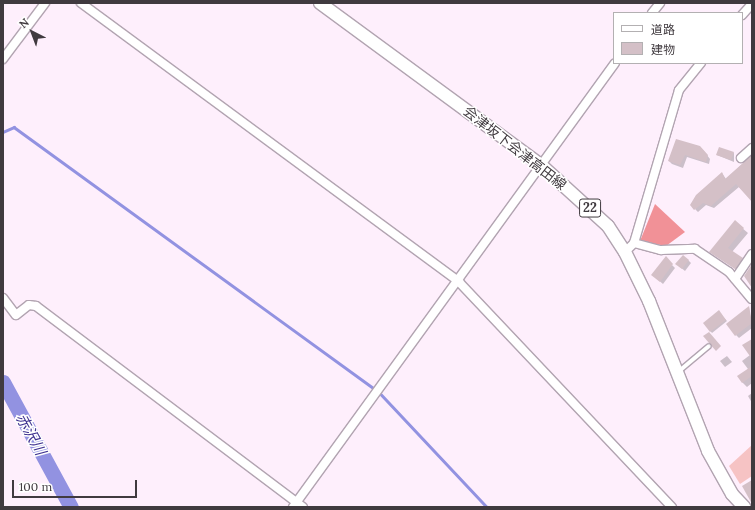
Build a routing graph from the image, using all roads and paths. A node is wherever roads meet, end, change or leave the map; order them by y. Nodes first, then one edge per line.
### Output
1 (45, 3) edge
2 (81, 3) edge
3 (320, 3) edge
4 (660, 3) edge
5 (752, 4) edge
6 (653, 12) edge
7 (743, 14) edge
8 (3, 59) edge
9 (614, 64) edge
10 (700, 64) edge
11 (752, 148) edge
12 (741, 158) dead end
13 (542, 166) junction
14 (634, 243) junction
15 (625, 252) junction
16 (752, 254) edge
17 (735, 279) junction
18 (459, 282) junction
19 (3, 298) edge
20 (752, 299) edge
21 (709, 346) dead end
22 (677, 374) junction
23 (298, 505) edge
24 (672, 507) edge
25 (744, 507) edge

1 - 8 street
2 - 18 street
3 - 13 main road, 会津坂下会津高田線 / 22
4 - 6 street
5 - 7 street
9 - 13 street
10 - 14 street
11 - 12 street
13 - 15 main road, 会津坂下会津高田線 / 22
13 - 18 street
14 - 15 street
14 - 17 street
15 - 22 main road, 会津坂下会津高田線 / 22
16 - 17 street
17 - 20 street
18 - 23 street
18 - 24 street
19 - 23 street
21 - 22 lane
22 - 25 main road, 会津坂下会津高田線 / 22

